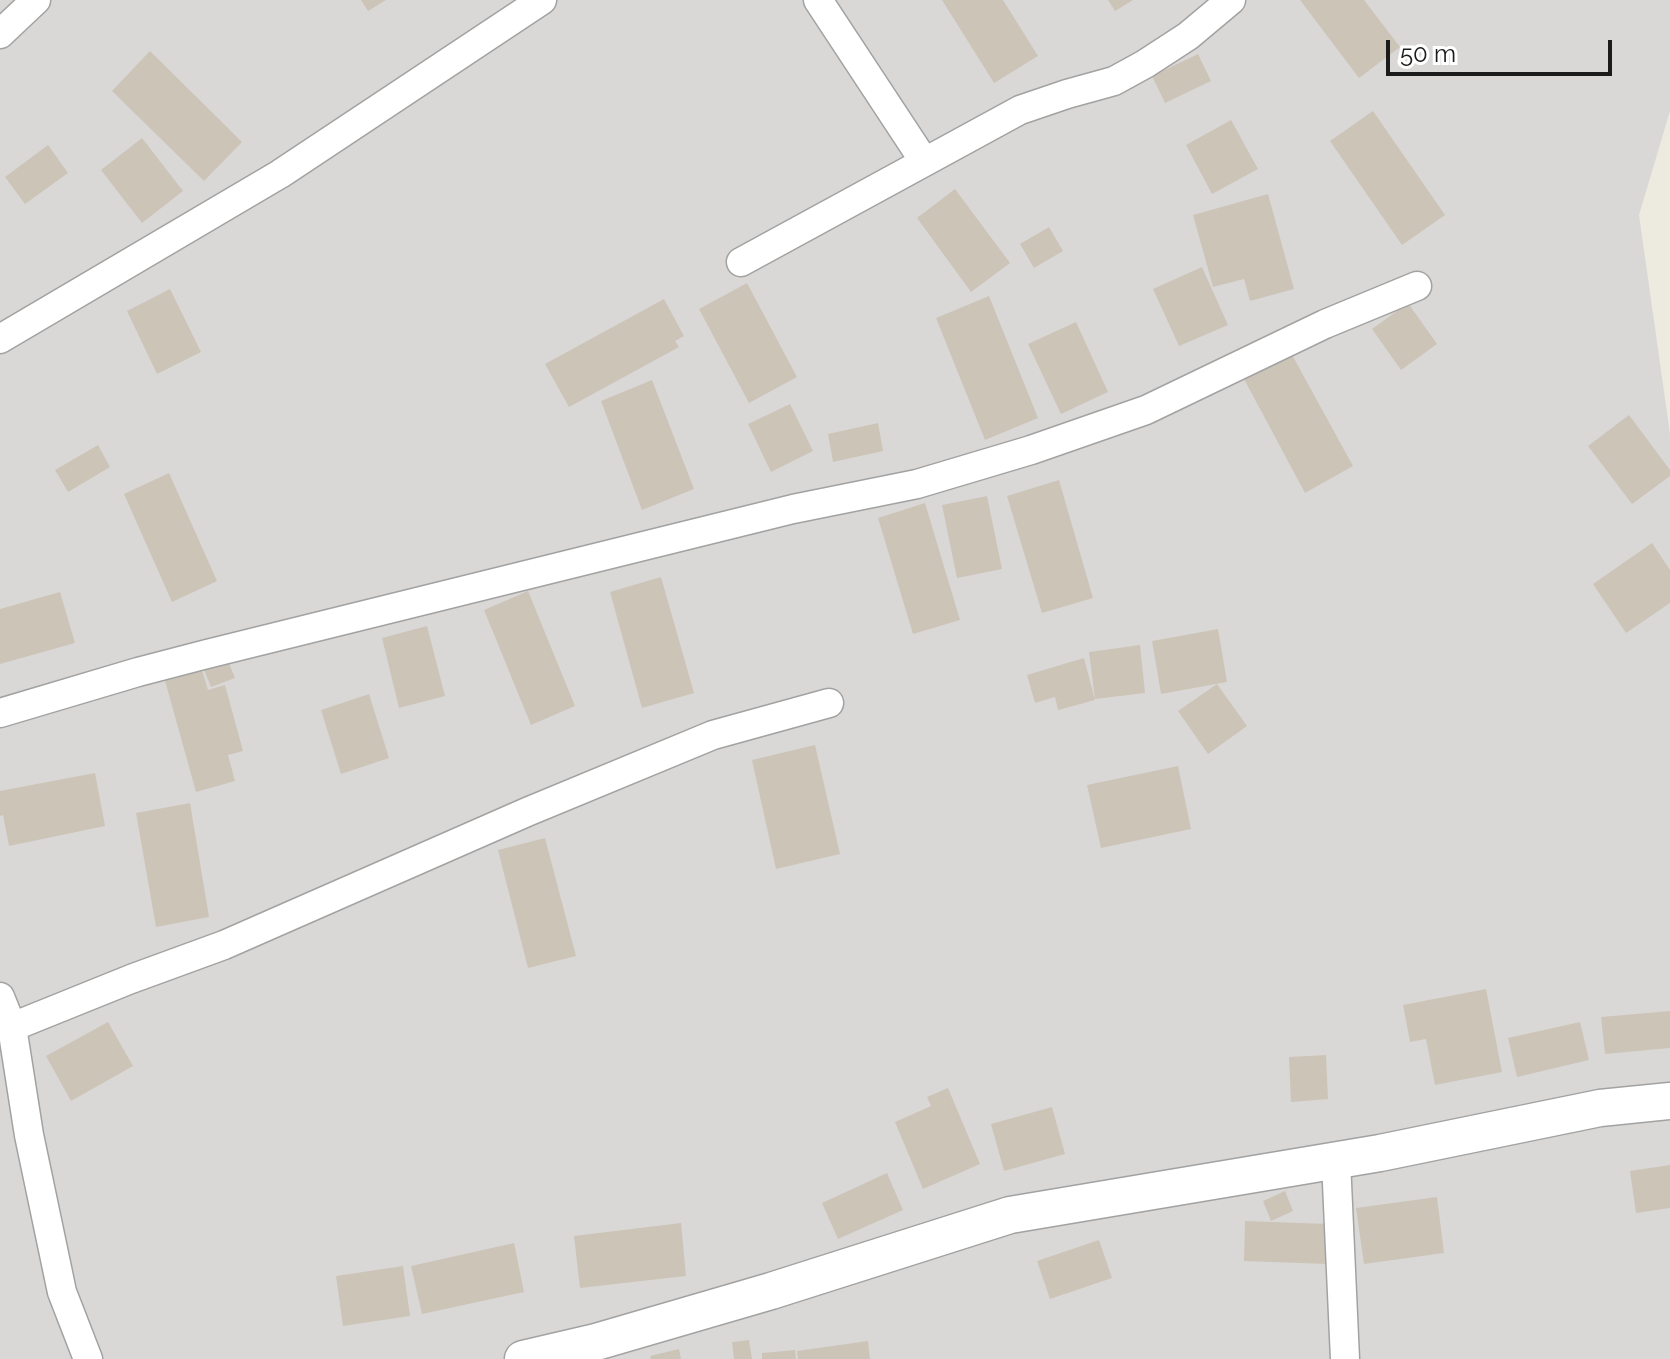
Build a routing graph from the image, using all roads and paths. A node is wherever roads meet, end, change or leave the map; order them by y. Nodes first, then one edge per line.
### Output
1 (36, 0) edge
2 (542, 0) edge
3 (818, 0) edge
4 (1231, 0) edge
5 (0, 34) edge
6 (924, 161) junction
7 (741, 262) dead end
8 (1417, 286) dead end
9 (0, 339) edge
10 (829, 703) dead end
11 (0, 713) edge
12 (3, 1007) edge
13 (1670, 1101) edge
14 (1336, 1161) junction
15 (599, 1350) edge
16 (88, 1359) edge
17 (523, 1359) edge
18 (1345, 1359) edge

1 - 5 street
2 - 9 street
3 - 6 street
4 - 6 street
6 - 7 street
8 - 11 street
10 - 12 street
12 - 16 street
13 - 14 street
14 - 15 street
14 - 18 street
15 - 17 street

